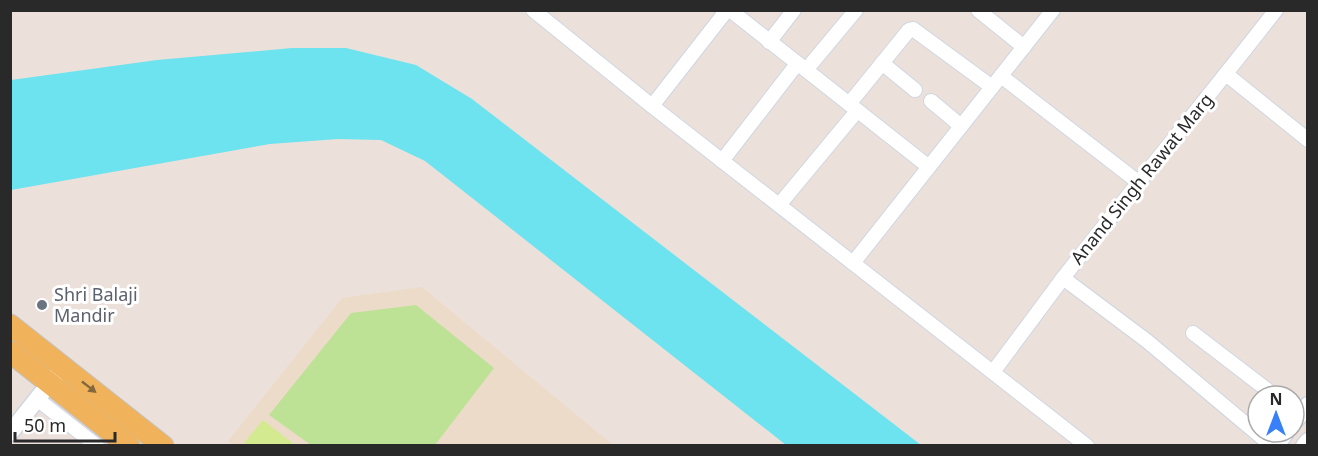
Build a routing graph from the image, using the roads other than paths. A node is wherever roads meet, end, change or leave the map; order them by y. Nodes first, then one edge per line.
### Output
1 (533, 10) edge
2 (728, 10) edge
3 (794, 10) edge
4 (856, 10) edge
5 (1053, 10) edge
6 (1276, 10) edge
7 (980, 11) edge
8 (770, 42) junction
9 (1024, 47) junction
10 (882, 63) junction
11 (802, 67) junction
12 (1226, 74) junction
13 (996, 82) junction
14 (915, 90) dead end
15 (931, 101) dead end
16 (652, 106) junction
17 (853, 107) junction
18 (961, 126) junction
19 (1307, 140) edge
20 (722, 161) junction
21 (929, 167) junction
22 (1138, 182) junction
23 (779, 205) junction
24 (853, 263) junction
25 (1063, 278) junction
26 (10, 325) edge
27 (1193, 333) dead end
28 (10, 352) edge
29 (63, 366) junction
30 (993, 372) junction
31 (1259, 384) edge
32 (44, 391) junction
33 (10, 433) edge
34 (1308, 441) edge
35 (125, 444) edge
36 (97, 446) edge
37 (163, 446) edge
38 (1087, 446) edge
39 (1274, 446) edge
40 (1304, 446) edge

1 - 16 street
2 - 8 street
2 - 16 street
3 - 8 street
4 - 11 street
5 - 9 street
6 - 12 street, Anand Singh Rawat Marg
7 - 9 street
8 - 11 street
9 - 13 street
10 - 13 street
10 - 14 street
10 - 17 street
11 - 17 street
11 - 20 street
12 - 19 street
12 - 22 street, Anand Singh Rawat Marg
13 - 18 street
13 - 22 street
15 - 18 street
16 - 20 street
17 - 21 street
17 - 23 street
18 - 21 street
20 - 23 street
21 - 24 street
22 - 25 street, Anand Singh Rawat Marg
23 - 24 street
24 - 30 street
25 - 30 street
25 - 39 street, Anand Singh Rawat Marg
26 - 29 main road
27 - 31 street
28 - 32 main road
29 - 32 street
29 -> 37 main road
30 - 38 street
32 - 33 street
32 - 35 main road
32 - 36 street
34 - 40 street

